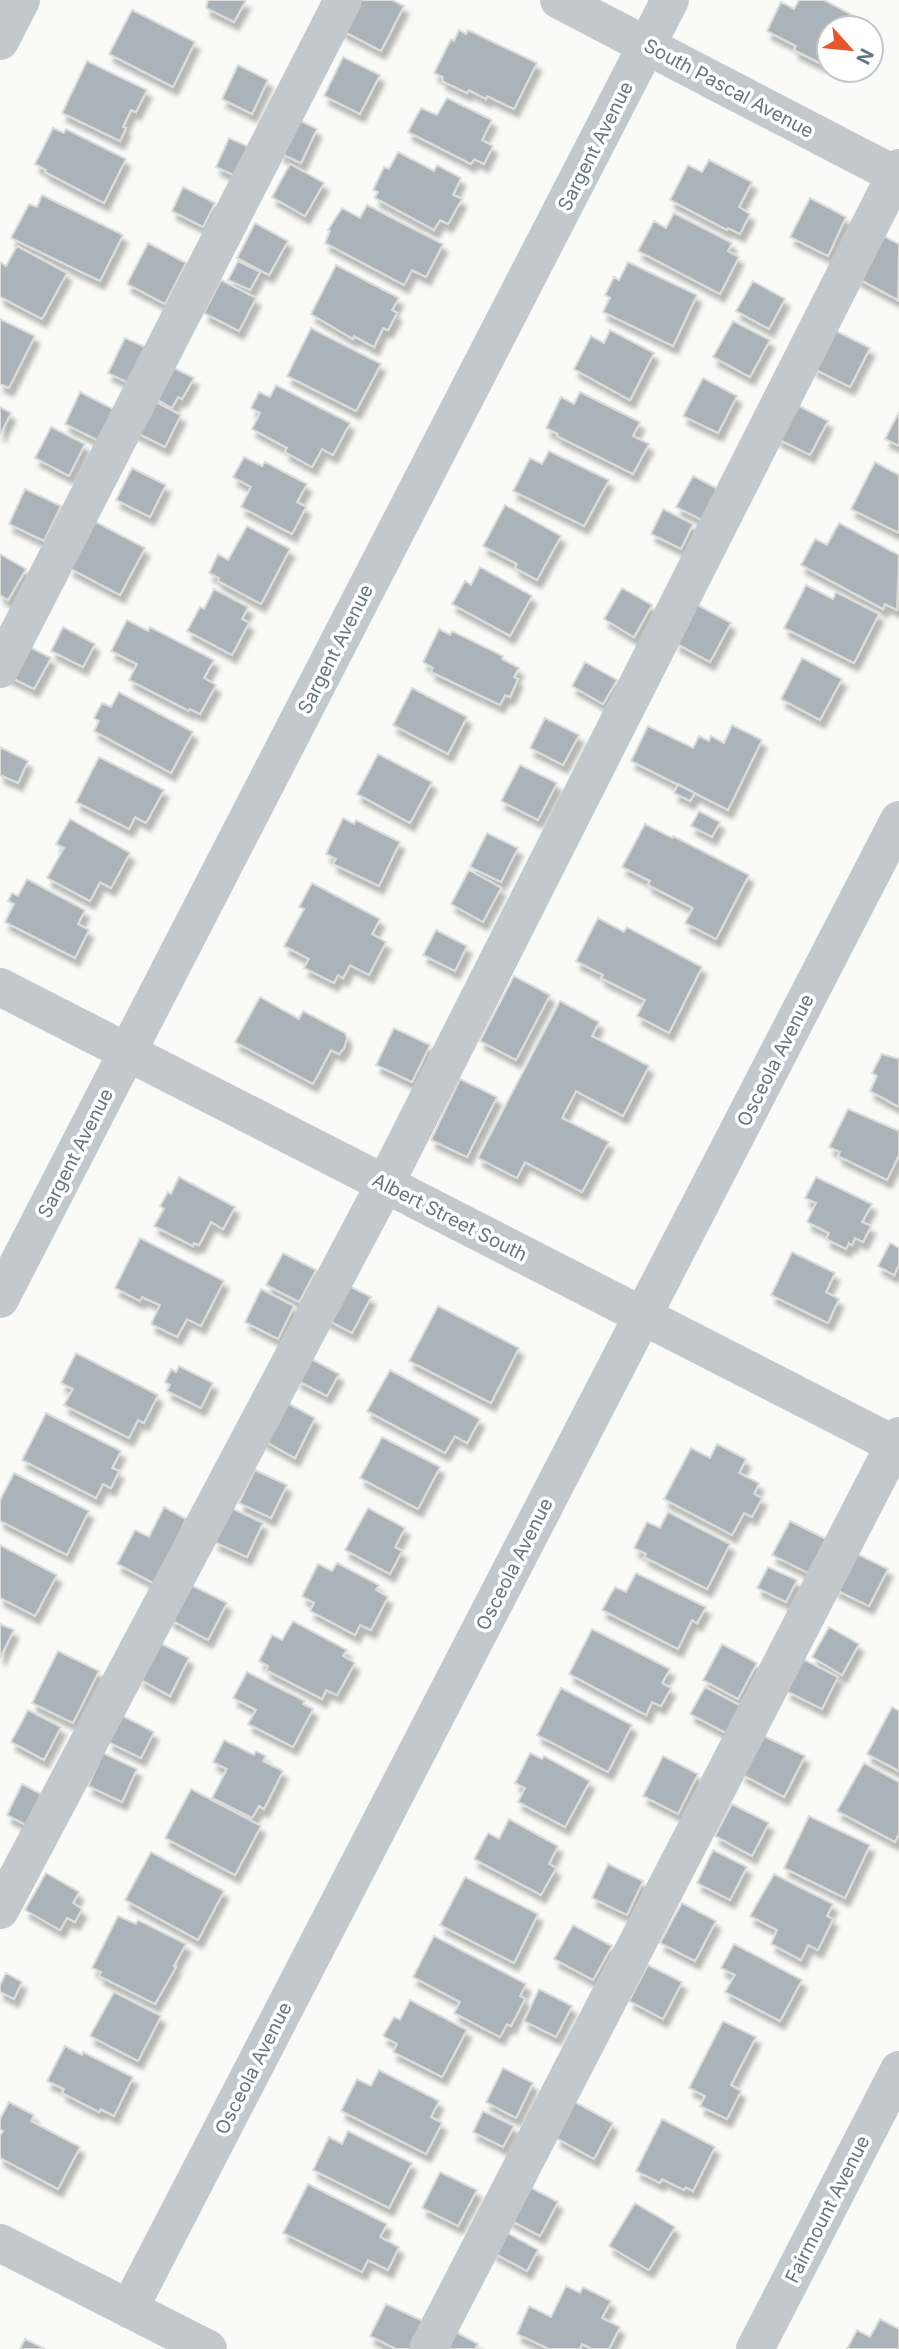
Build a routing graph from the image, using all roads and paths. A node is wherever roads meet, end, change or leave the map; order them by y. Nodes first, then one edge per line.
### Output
1 (21, 0) edge
2 (343, 0) edge
3 (559, 0) edge
4 (670, 0) edge
5 (0, 41) edge
6 (647, 45) junction
7 (898, 173) edge
8 (0, 669) edge
9 (899, 820) edge
10 (0, 987) edge
11 (127, 1052) junction
12 (385, 1184) junction
13 (0, 1299) edge
14 (642, 1316) junction
15 (897, 1443) edge
16 (0, 1910) edge
17 (899, 2070) edge
18 (0, 2243) edge
19 (129, 2309) junction
20 (208, 2349) edge
21 (428, 2349) edge
22 (755, 2349) edge

1 - 5 street
2 - 8 street
3 - 6 street, South Pascal Avenue
4 - 6 street, Sargent Avenue
6 - 7 street, South Pascal Avenue
6 - 11 street, Sargent Avenue
7 - 12 street
9 - 14 street, Osceola Avenue
10 - 11 street, Albert Street South
11 - 12 street, Albert Street South
11 - 13 street, Sargent Avenue
12 - 14 street, Albert Street South
12 - 16 street
14 - 15 street, Albert Street South
14 - 19 street, Osceola Avenue
15 - 21 street
17 - 22 street, Fairmount Avenue
18 - 19 street
19 - 20 street

